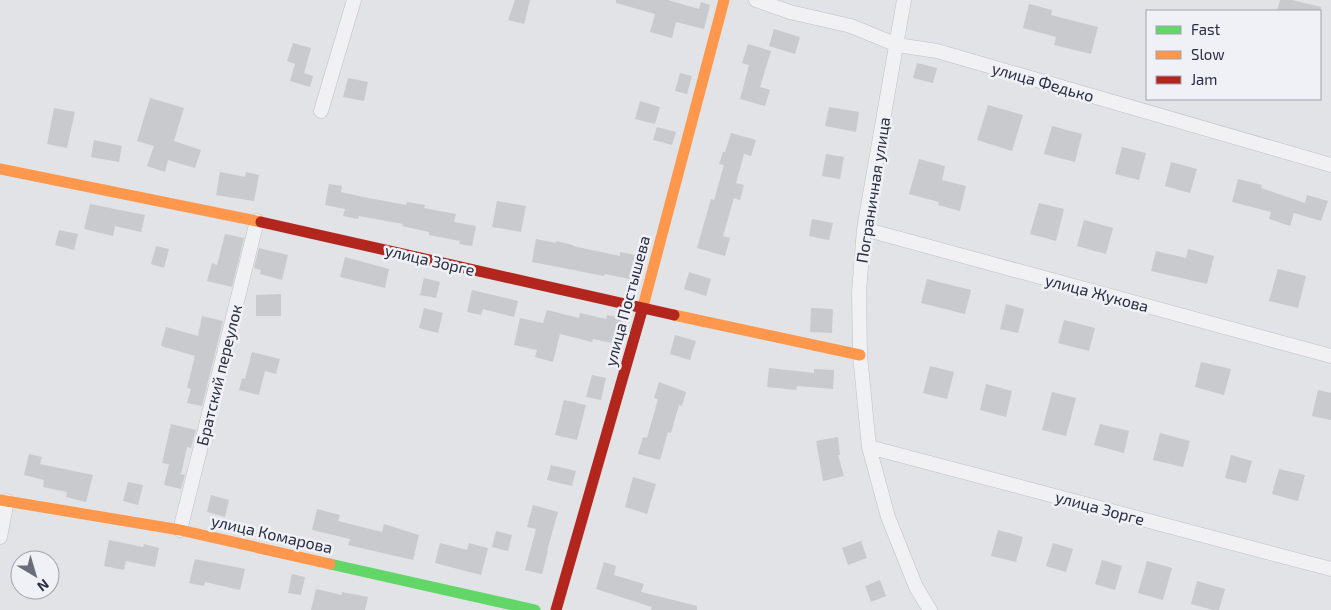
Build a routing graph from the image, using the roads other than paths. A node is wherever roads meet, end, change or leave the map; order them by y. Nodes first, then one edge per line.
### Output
1 (354, 0) edge
2 (724, 0) edge
3 (756, 0) edge
4 (904, 0) edge
5 (897, 45) junction
6 (321, 111) dead end
7 (1331, 165) edge
8 (0, 169) edge
9 (257, 221) junction
10 (864, 229) junction
11 (643, 308) junction
12 (860, 355) junction
13 (1331, 356) edge
14 (869, 447) junction
15 (4, 501) edge
16 (180, 530) junction
17 (0, 537) edge
18 (1331, 569) edge
19 (535, 610) edge
20 (556, 610) edge
21 (930, 610) edge

1 - 6 street
2 - 11 street, улица Постышева
3 - 5 street, улица Федько
4 - 5 street, Пограничная улица
5 - 7 street, улица Федько
5 - 10 street, Пограничная улица
8 - 9 street, улица Зорге
9 - 11 street, улица Зорге
9 - 16 street, Братский переулок
10 - 12 street, Пограничная улица
10 - 13 street, улица Жукова
11 - 12 street, улица Зорге
11 - 20 street, улица Постышева
12 - 14 street, Пограничная улица
14 - 18 street, улица Зорге
14 - 21 street, Пограничная улица
15 - 16 street, улица Комарова
15 - 17 street
16 - 19 street, улица Комарова

